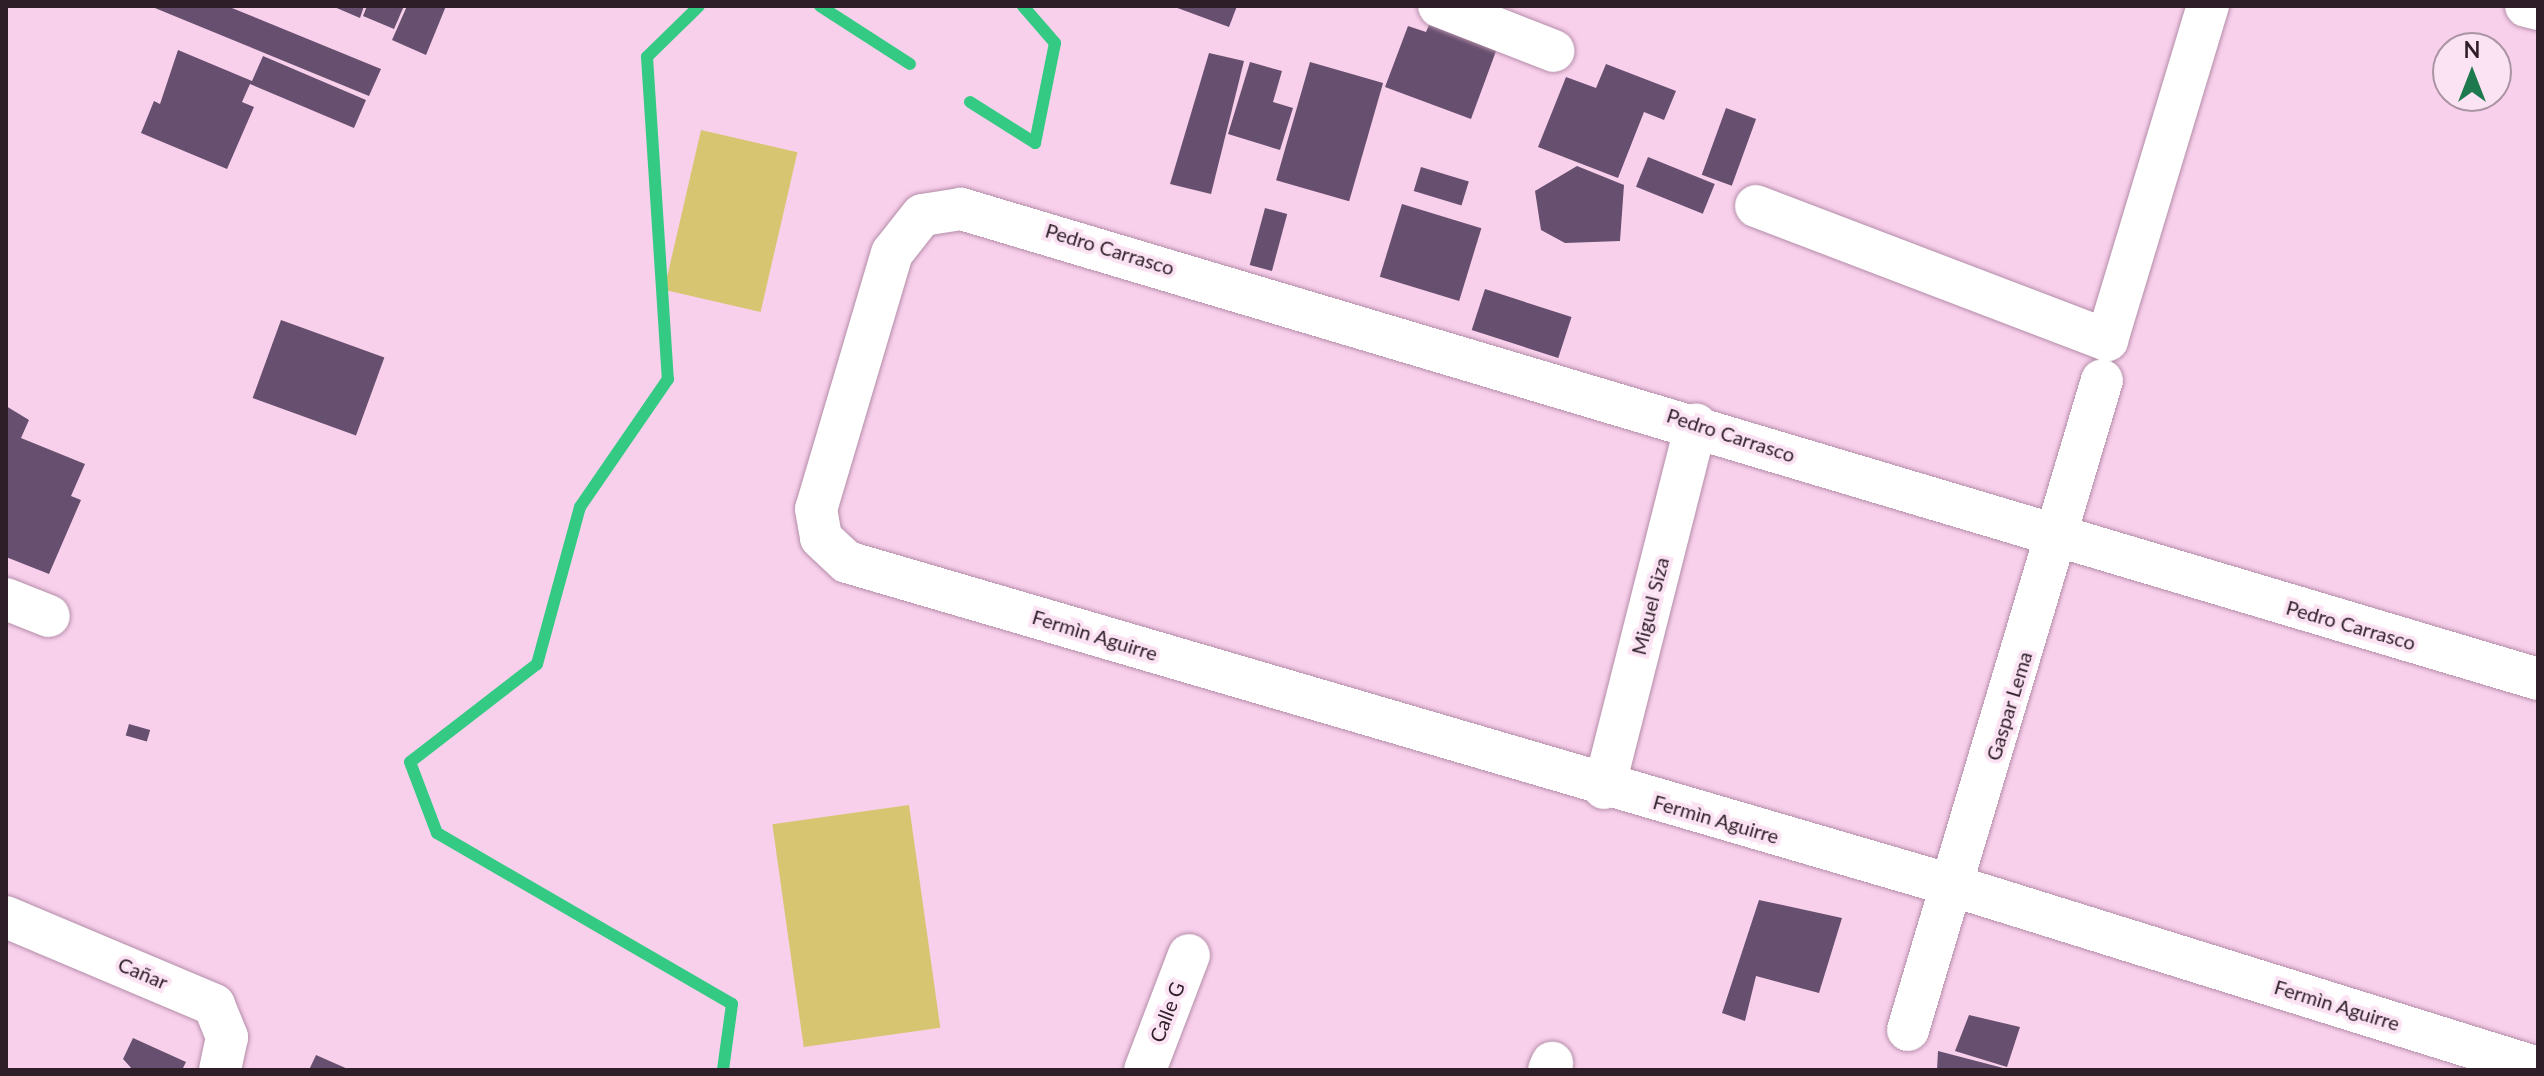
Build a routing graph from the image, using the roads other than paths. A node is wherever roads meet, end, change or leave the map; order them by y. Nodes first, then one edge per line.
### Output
1 (1439, 6) edge
2 (2208, 6) edge
3 (2526, 6) edge
4 (2538, 9) edge
5 (1554, 51) dead end
6 (1756, 206) dead end
7 (922, 215) joint
8 (2102, 380) dead end
9 (1696, 424) junction
10 (2059, 542) junction
11 (6, 599) edge
12 (49, 616) dead end
13 (2538, 679) edge
14 (1604, 788) junction
15 (1954, 886) junction
16 (6, 917) edge
17 (1189, 955) dead end
18 (1908, 1030) dead end
19 (2538, 1068) edge
20 (220, 1070) edge
21 (1145, 1070) edge

1 - 5 street
2 - 6 street
3 - 4 street
7 - 9 street, Pedro Carrasco
7 - 14 street, Fermìn Aguirre
8 - 10 street, Gaspar Lema
9 - 10 street, Pedro Carrasco
9 - 14 street, Miguel Siza
10 - 13 street, Pedro Carrasco
10 - 15 street, Gaspar Lema
11 - 12 street
14 - 15 street, Fermìn Aguirre
15 - 18 street, Gaspar Lema
15 - 19 street, Fermìn Aguirre
16 - 20 street, Cañar
17 - 21 street, Calle G

